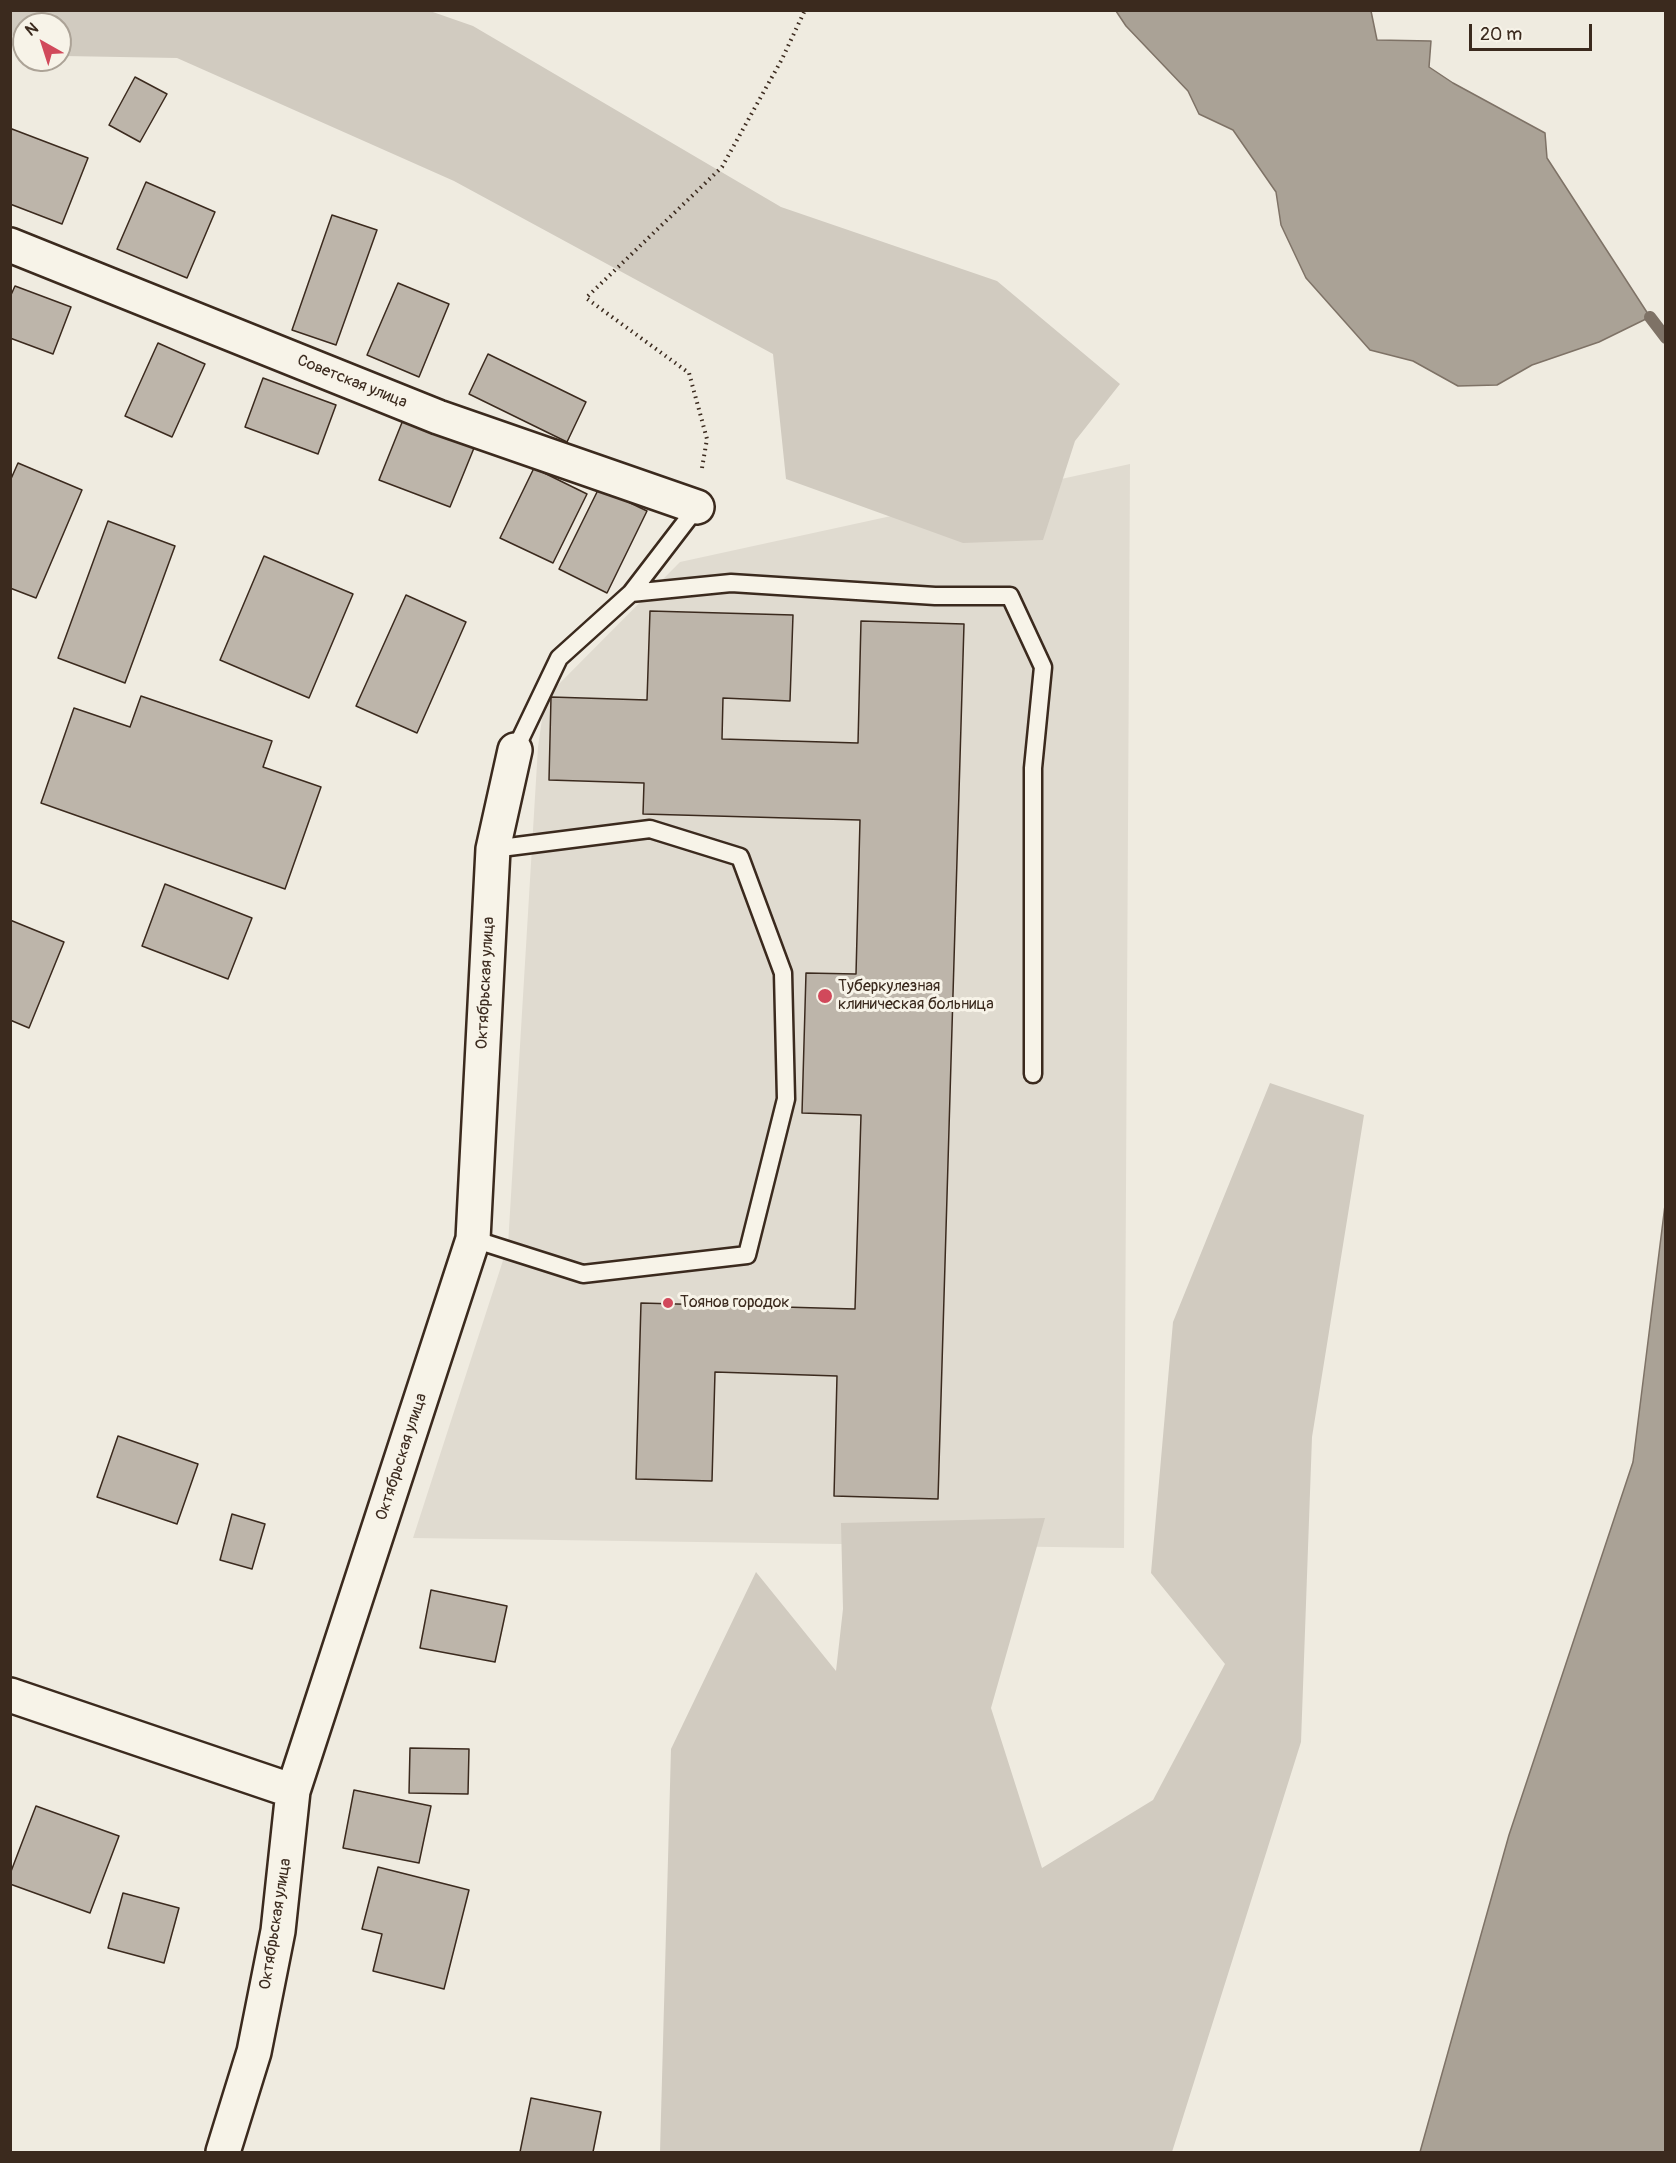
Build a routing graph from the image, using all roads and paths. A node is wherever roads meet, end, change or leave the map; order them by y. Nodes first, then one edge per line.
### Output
1 (805, 10) edge
2 (10, 245) edge
3 (697, 507) junction
4 (631, 593) junction
5 (515, 750) joint
6 (493, 849) junction
7 (1033, 1074) dead end
8 (473, 1239) junction
9 (10, 1695) edge
10 (293, 1791) junction
11 (223, 2152) edge

1 - 3 path
2 - 3 street, Советская улица
3 - 4 lane
4 - 5 lane
4 - 7 lane
5 - 6 street, Октябрьская улица
6 - 8 street, Октябрьская улица
6 - 8 lane
8 - 10 street, Октябрьская улица
9 - 10 street
10 - 11 street, Октябрьская улица

